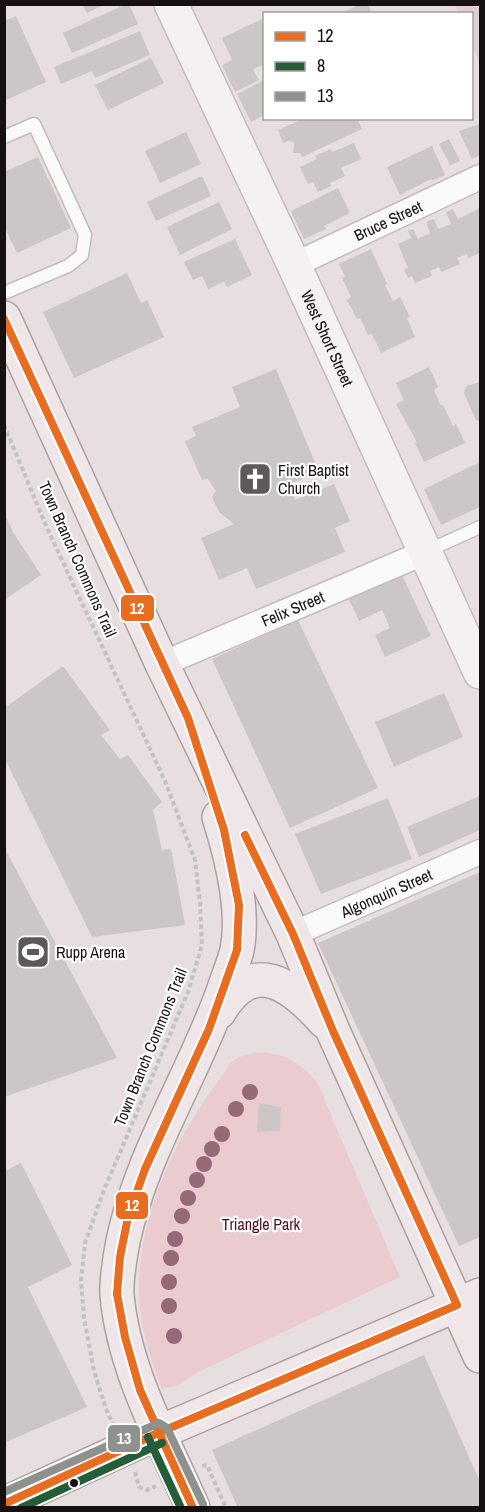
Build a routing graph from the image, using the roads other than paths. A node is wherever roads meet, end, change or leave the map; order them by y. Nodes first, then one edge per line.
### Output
1 (171, 4) edge
2 (4, 137) edge
3 (480, 177) edge
4 (294, 265) junction
5 (4, 293) edge
6 (4, 318) edge
7 (480, 527) edge
8 (426, 552) junction
9 (162, 664) junction
10 (480, 672) edge
11 (188, 718) junction
12 (480, 852) edge
13 (293, 934) junction
14 (209, 1029) junction
15 (333, 1030) junction
16 (469, 1300) edge
17 (480, 1356) edge
18 (158, 1433) junction
19 (4, 1504) edge
20 (193, 1508) edge

1 - 4 main road, West Short Street
2 - 5 lane
3 - 4 street, Bruce Street
4 - 8 main road, West Short Street
6 - 9 main road
7 - 8 lane
8 - 9 street, Felix Street
8 - 10 main road, West Short Street
9 - 11 main road
11 - 13 main road
11 - 14 main road
12 - 13 street, Algonquin Street
13 - 15 main road
14 - 15 main road
14 - 18 main road
15 - 16 main road
16 - 17 main road
16 - 18 main road
18 - 19 main road
18 - 20 main road

